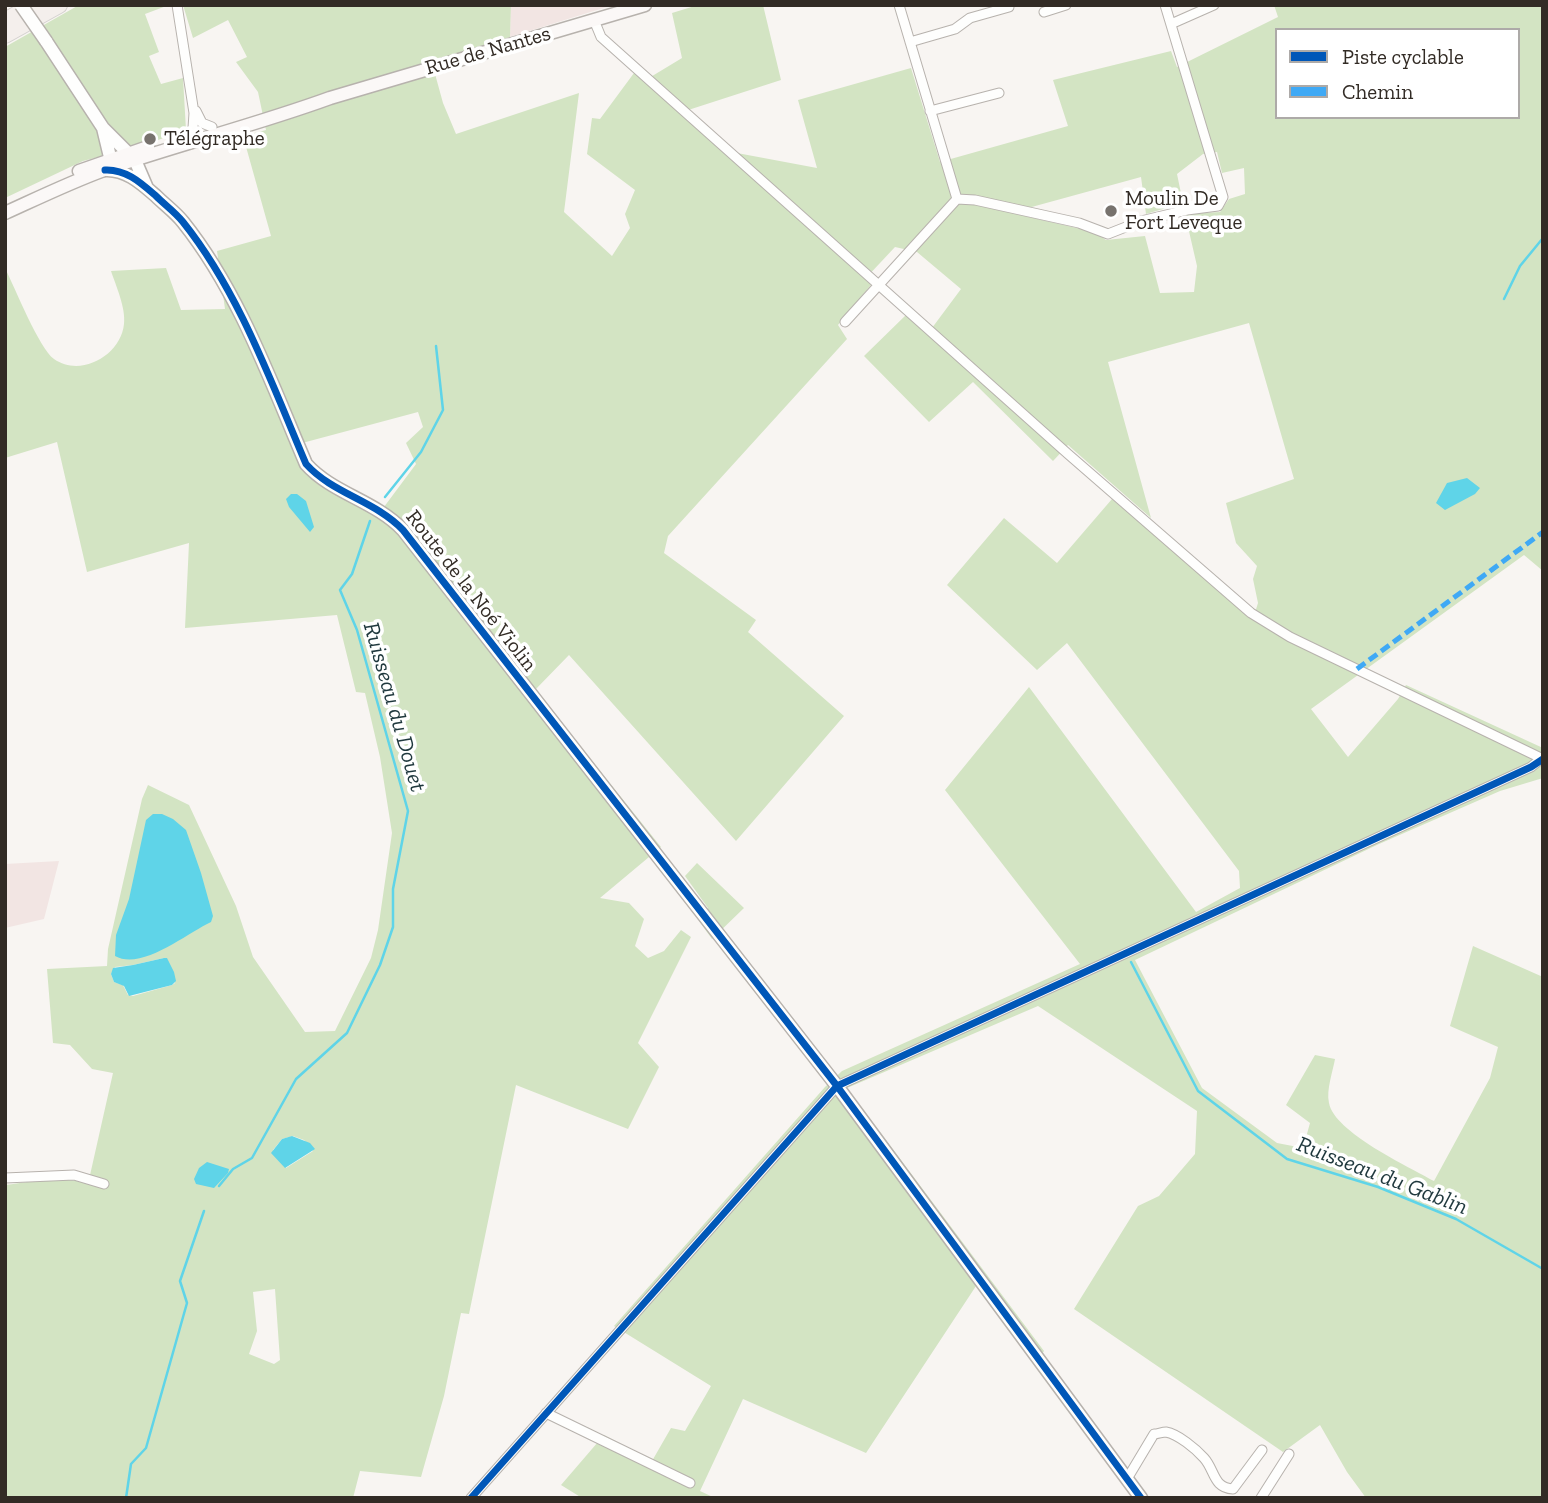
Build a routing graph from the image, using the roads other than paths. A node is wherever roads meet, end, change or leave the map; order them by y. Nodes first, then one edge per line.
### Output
1 (21, 5) edge
2 (33, 5) edge
3 (59, 5) edge
4 (177, 5) edge
5 (645, 5) edge
6 (899, 5) edge
7 (1066, 5) edge
8 (1165, 5) edge
9 (1214, 5) edge
10 (1009, 7) dead end
11 (1044, 12) dead end
12 (594, 20) junction
13 (5, 21) edge
14 (1171, 24) junction
15 (5, 35) edge
16 (910, 42) junction
17 (999, 93) dead end
18 (930, 111) junction
19 (199, 130) junction
20 (110, 140) junction
21 (152, 152) junction
22 (120, 161) junction
23 (138, 177) junction
24 (957, 199) junction
25 (5, 206) edge
26 (5, 213) edge
27 (880, 285) junction
28 (845, 322) dead end
29 (1542, 759) edge
30 (837, 1086) junction
31 (5, 1178) edge
32 (104, 1184) dead end
33 (546, 1413) junction
34 (1262, 1450) dead end
35 (1289, 1454) dead end
36 (1127, 1479) junction
37 (690, 1483) dead end
38 (471, 1498) edge
39 (1141, 1498) edge
40 (1261, 1498) edge

1 - 20 street, bridge
2 - 13 highway
3 - 15 highway
4 - 19 street
5 - 12 main road, Rue de Nantes
6 - 16 street
7 - 11 street
8 - 14 street
9 - 14 street
10 - 16 street
12 - 19 main road, Rue de Nantes
12 - 27 street
14 - 24 street
16 - 18 street
17 - 18 street
18 - 24 street
19 - 21 main road, Rue de Nantes
19 - 21 main road, Rue de Nantes
19 - 22 main road
20 - 21 street
20 - 22 street
20 - 22 street
21 - 22 main road, Rue de Nantes
21 - 23 street
22 - 23 street
22 - 23 street, Route de la Noé Violin
22 - 25 main road
22 - 26 main road, Rue de Nantes
23 - 30 street, Route de la Noé Violin
24 - 27 street
27 - 28 street
27 - 29 street
29 - 30 street
30 - 33 street
30 - 36 street, Route de la Noé Violin
31 - 32 street
33 - 37 street
33 - 38 street
34 - 36 street
35 - 40 street
36 - 39 street, Route de la Noé Violin

